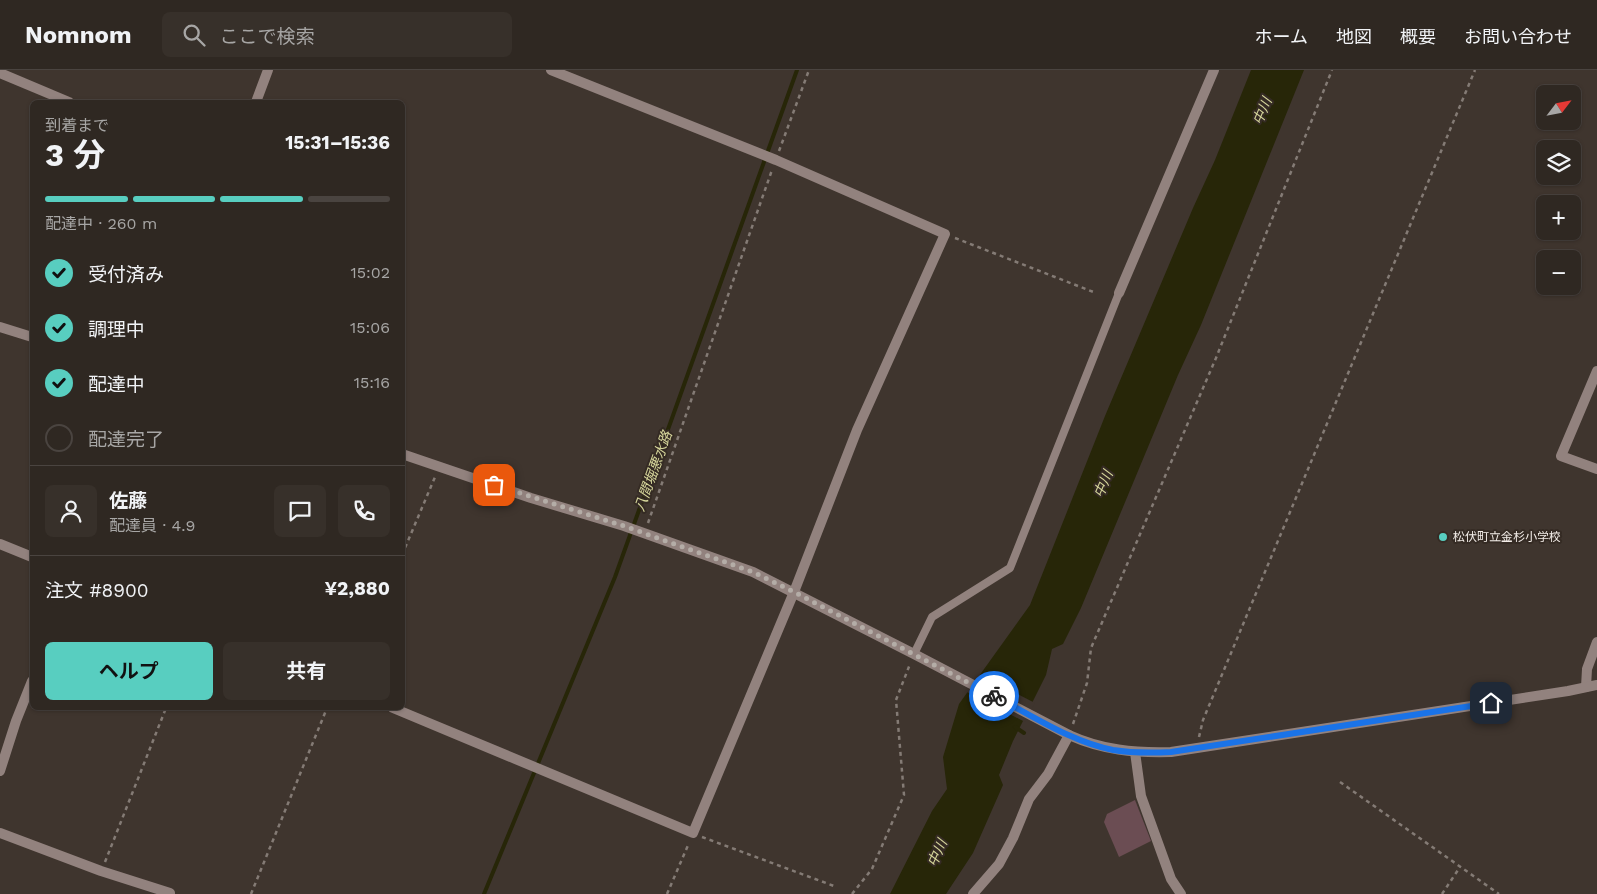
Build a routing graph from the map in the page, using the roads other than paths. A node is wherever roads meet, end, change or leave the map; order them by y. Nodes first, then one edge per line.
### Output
1 (268, 70) edge
2 (551, 70) edge
3 (1214, 70) edge
4 (0, 73) edge
5 (64, 100) edge
6 (257, 100) edge
7 (1119, 293) joint
8 (0, 327) edge
9 (30, 336) edge
10 (1597, 371) edge
11 (405, 455) edge
12 (1597, 469) edge
13 (0, 544) edge
14 (30, 556) edge
15 (794, 592) junction
16 (1597, 642) edge
17 (917, 655) junction
18 (1597, 685) edge
19 (30, 686) edge
20 (1586, 687) junction
21 (398, 710) edge
22 (1066, 734) junction
23 (1135, 752) junction
24 (0, 771) edge
25 (0, 833) edge
26 (170, 893) edge
27 (973, 894) edge
28 (1181, 894) edge

1 - 6 street
2 - 15 street
3 - 7 street
4 - 5 street
7 - 17 lane
8 - 9 street
10 - 12 street
11 - 15 street
13 - 14 street
15 - 17 street
15 - 21 street
16 - 20 street
17 - 22 street
18 - 20 street
19 - 24 street
20 - 23 street
22 - 23 street
22 - 27 street
23 - 28 street
25 - 26 street

